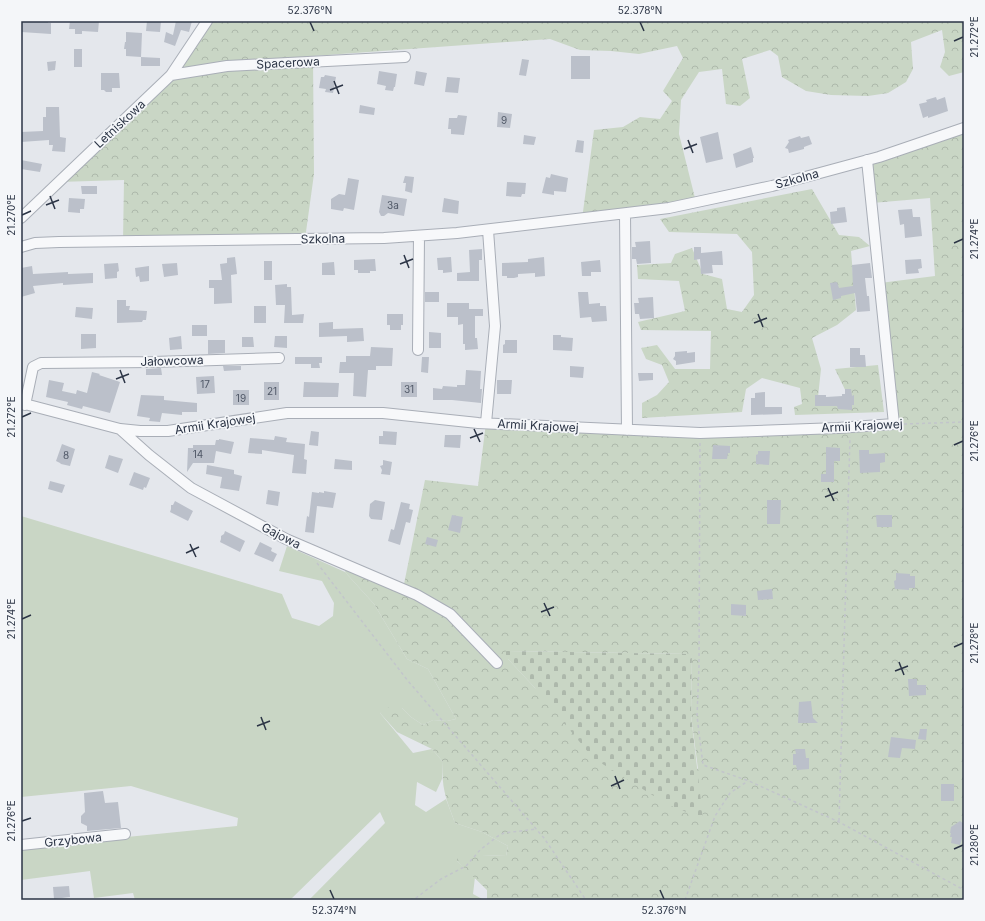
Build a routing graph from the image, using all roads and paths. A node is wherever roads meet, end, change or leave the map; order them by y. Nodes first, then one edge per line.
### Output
1 (207, 21) edge
2 (405, 57) dead end
3 (171, 75) junction
4 (964, 128) edge
5 (868, 160) junction
6 (625, 214) junction
7 (21, 218) edge
8 (488, 230) junction
9 (419, 236) junction
10 (21, 247) edge
11 (418, 350) dead end
12 (279, 358) dead end
13 (23, 404) edge
14 (964, 422) edge
15 (486, 423) junction
16 (894, 424) junction
17 (850, 427) junction
18 (120, 429) junction
19 (627, 430) junction
20 (700, 433) junction
21 (314, 560) dead end
22 (497, 663) dead end
23 (749, 781) junction
24 (839, 822) junction
25 (536, 829) junction
26 (125, 834) dead end
27 (21, 845) edge
28 (964, 890) edge
29 (410, 900) edge
30 (586, 900) edge
31 (686, 900) edge

1 - 3 street, Letniskowa
2 - 3 street, Spacerowa
3 - 7 street, Letniskowa
4 - 5 street, Szkolna
5 - 6 street, Szkolna
5 - 16 street
6 - 8 street, Szkolna
6 - 19 street
8 - 9 street, Szkolna
8 - 15 street
9 - 10 street, Szkolna
9 - 11 street
12 - 13 street, Jałowcowa
13 - 18 street, Armii Krajowej
14 - 16 path, Armii Krajowej
15 - 18 street, Armii Krajowej
15 - 19 street, Armii Krajowej
16 - 17 street, Armii Krajowej
17 - 20 street, Armii Krajowej
17 - 24 path
18 - 22 street, Gajowa
19 - 20 street, Armii Krajowej
20 - 23 path
21 - 25 path
23 - 24 path
23 - 31 path
24 - 28 path
25 - 29 path
25 - 30 path
26 - 27 street, Grzybowa

